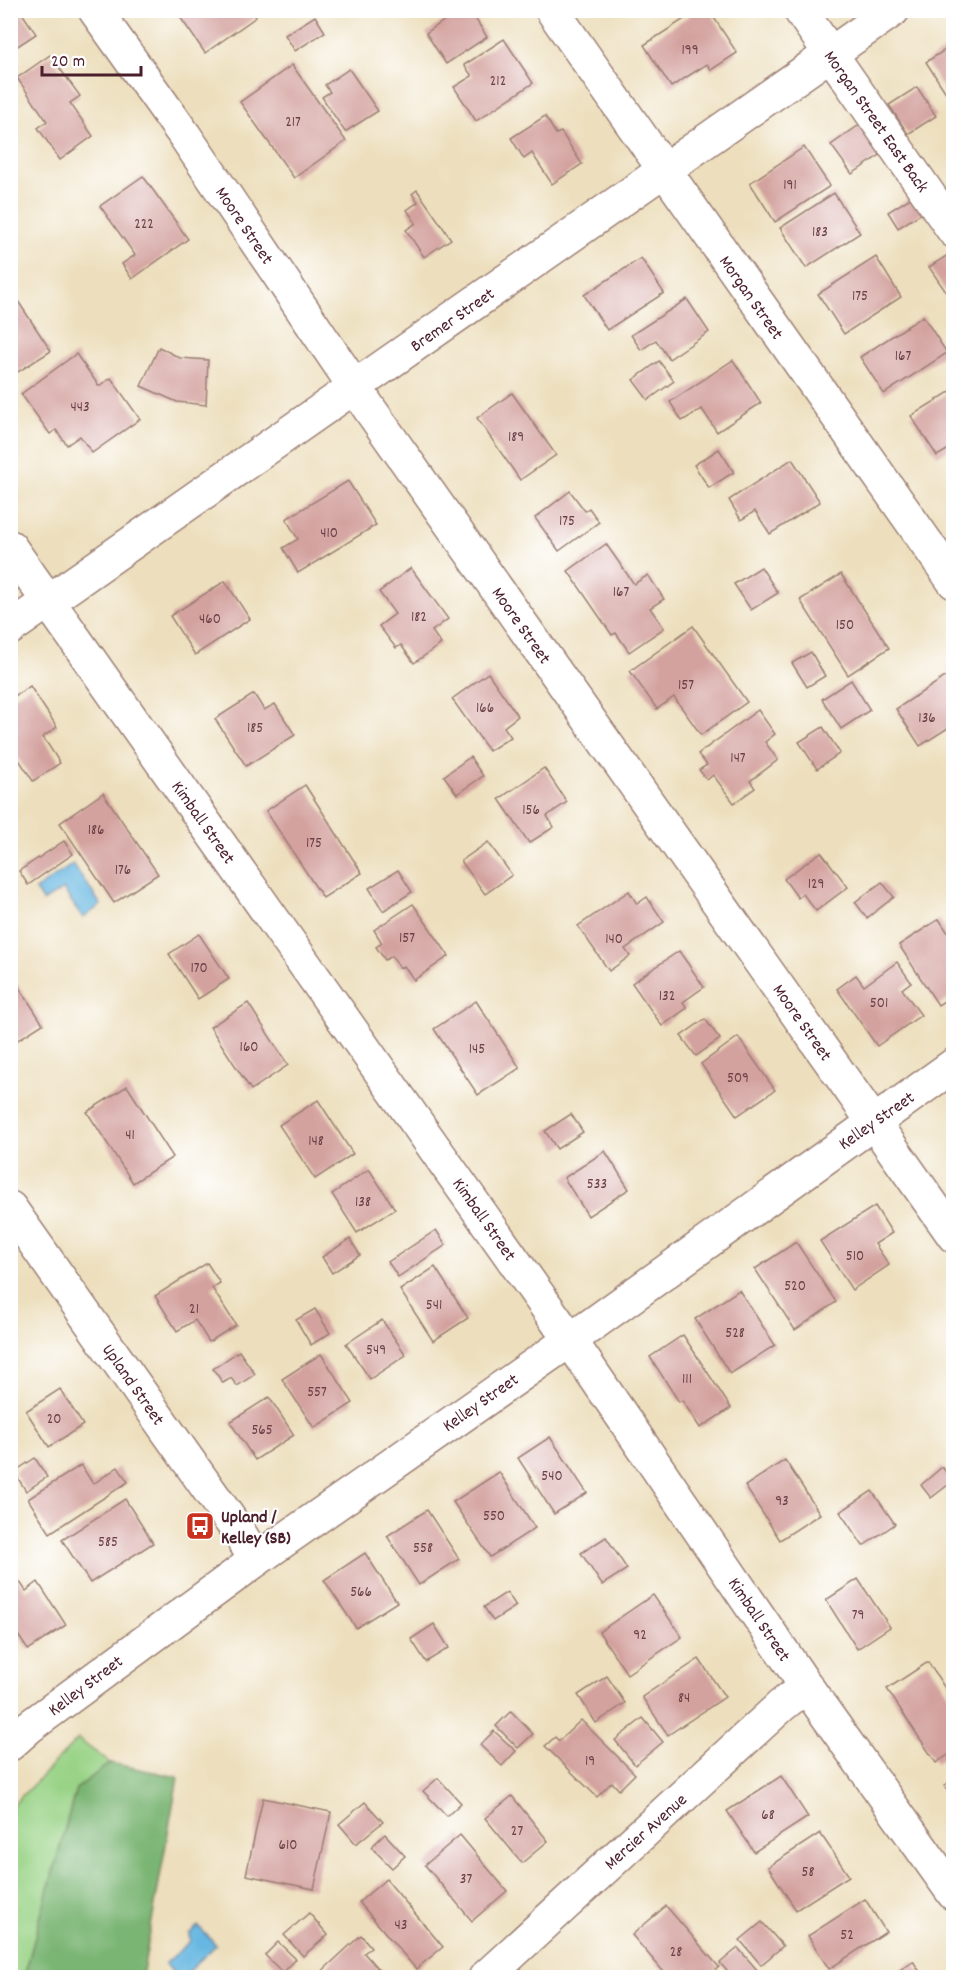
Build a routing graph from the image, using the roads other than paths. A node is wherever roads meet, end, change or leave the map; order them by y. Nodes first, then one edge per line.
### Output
1 (95, 10) edge
2 (552, 10) edge
3 (800, 10) edge
4 (893, 10) edge
5 (831, 55) junction
6 (663, 171) junction
7 (954, 231) edge
8 (355, 388) junction
9 (10, 547) edge
10 (954, 582) edge
11 (49, 602) junction
12 (10, 628) edge
13 (954, 1065) edge
14 (874, 1122) junction
15 (10, 1208) edge
16 (954, 1236) edge
17 (570, 1340) junction
18 (256, 1560) junction
19 (806, 1686) junction
20 (10, 1744) edge
21 (954, 1894) edge
22 (485, 1977) edge

1 - 8 street, Moore Street
2 - 6 street, Morgan Street
3 - 5 street, Morgan Street East Back
4 - 5 street, Bremer Street
5 - 6 street, Bremer Street
5 - 7 street, Morgan Street East Back
6 - 8 street, Bremer Street
6 - 10 street, Morgan Street
8 - 11 street, Bremer Street
8 - 14 street, Moore Street
9 - 11 street, Kimball Street
11 - 12 street, Bremer Street
11 - 17 street, Kimball Street
13 - 14 street, Kelley Street
14 - 16 street, Moore Street
14 - 17 street, Kelley Street
15 - 18 street, Upland Street
17 - 18 street, Kelley Street
17 - 19 street, Kimball Street
18 - 20 street, Kelley Street
19 - 21 street, Kimball Street
19 - 22 street, Mercier Avenue

